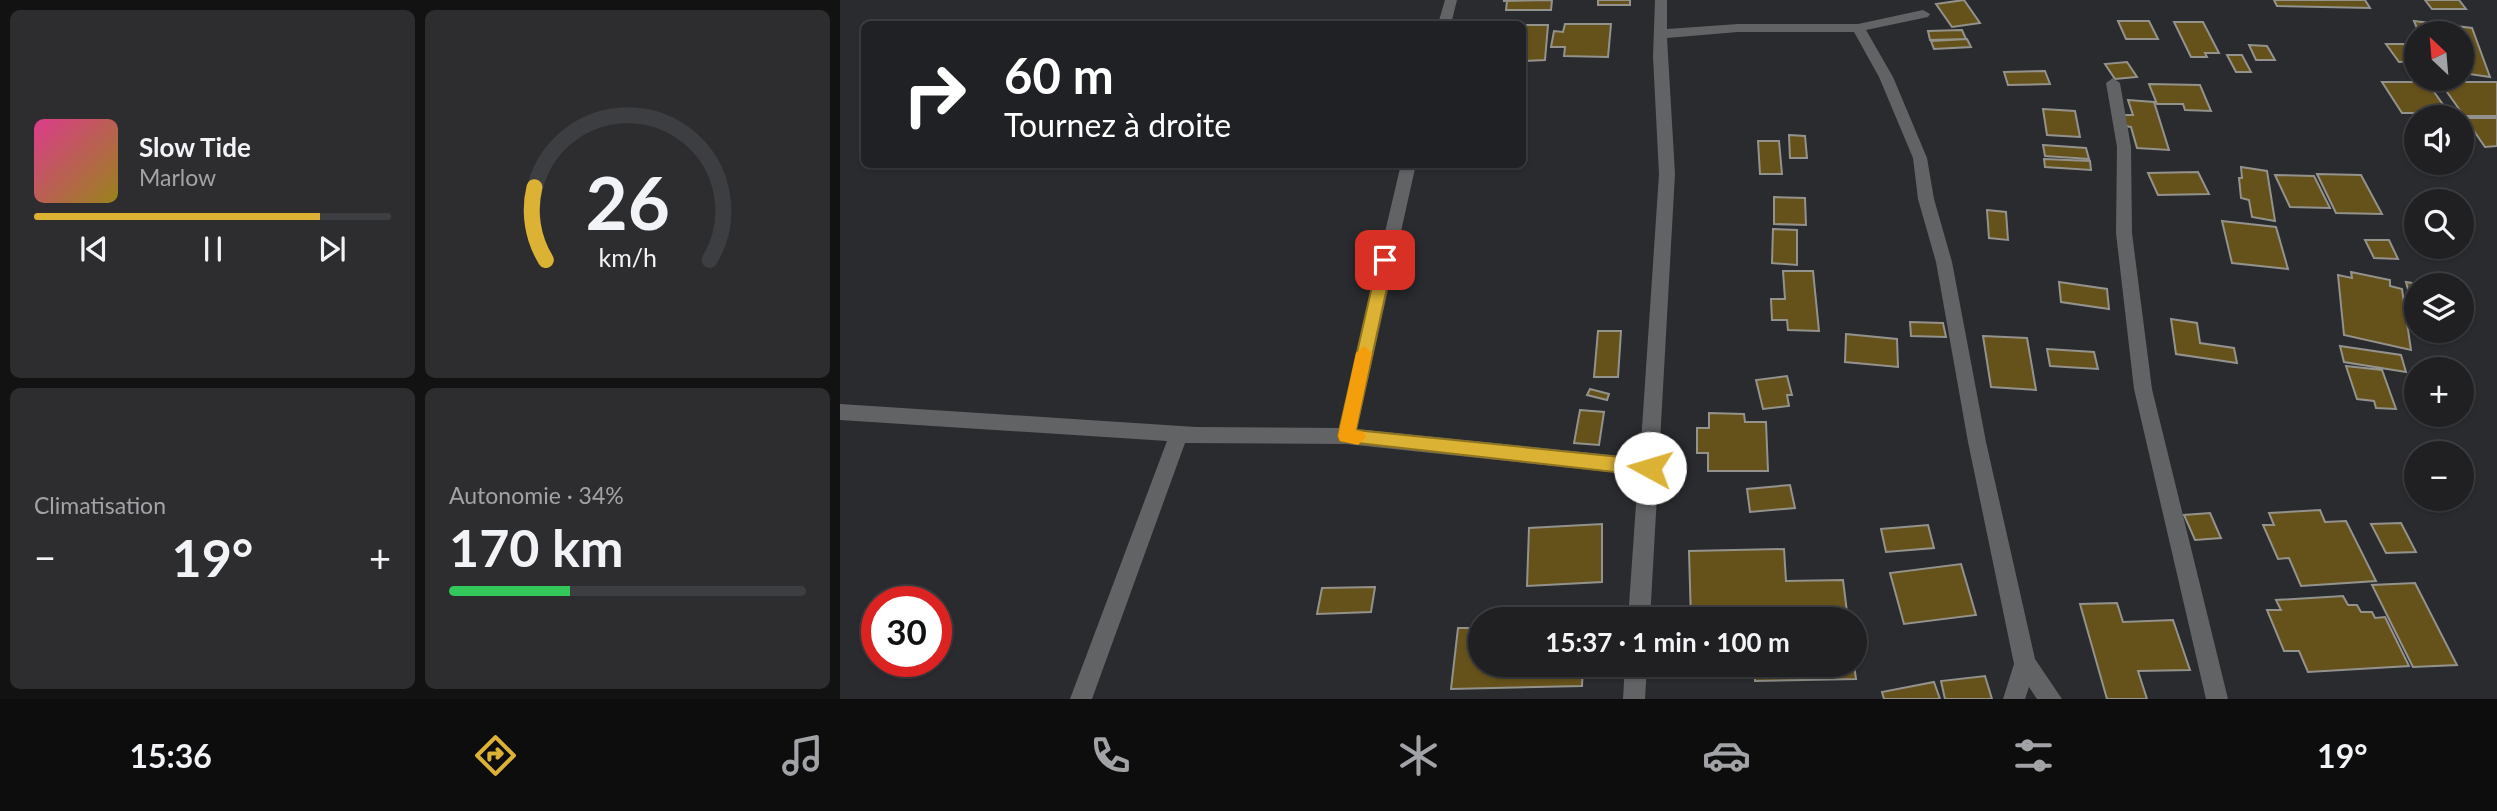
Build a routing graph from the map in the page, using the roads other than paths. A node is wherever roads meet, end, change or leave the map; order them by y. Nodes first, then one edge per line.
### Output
1 (1451, 0) edge
2 (1661, 0) edge
3 (1923, 14) dead end
4 (1445, 21) edge
5 (1858, 28) junction
6 (1660, 34) junction
7 (2113, 83) dead end
8 (1408, 168) edge
9 (840, 412) edge
10 (1179, 433) junction
11 (1346, 436) junction
12 (1650, 468) junction
13 (1640, 607) edge
14 (2025, 664) junction
15 (1635, 677) edge
16 (1081, 699) edge
17 (1634, 699) edge
18 (2014, 699) edge
19 (2051, 699) edge
20 (2217, 699) edge

1 - 4 street
2 - 6 street
3 - 5 street
5 - 6 street
5 - 14 street
6 - 12 street
7 - 20 street
8 - 11 street
9 - 10 street
10 - 11 street
10 - 16 street
11 - 12 street
12 - 13 street
14 - 18 street
14 - 19 street
15 - 17 street

